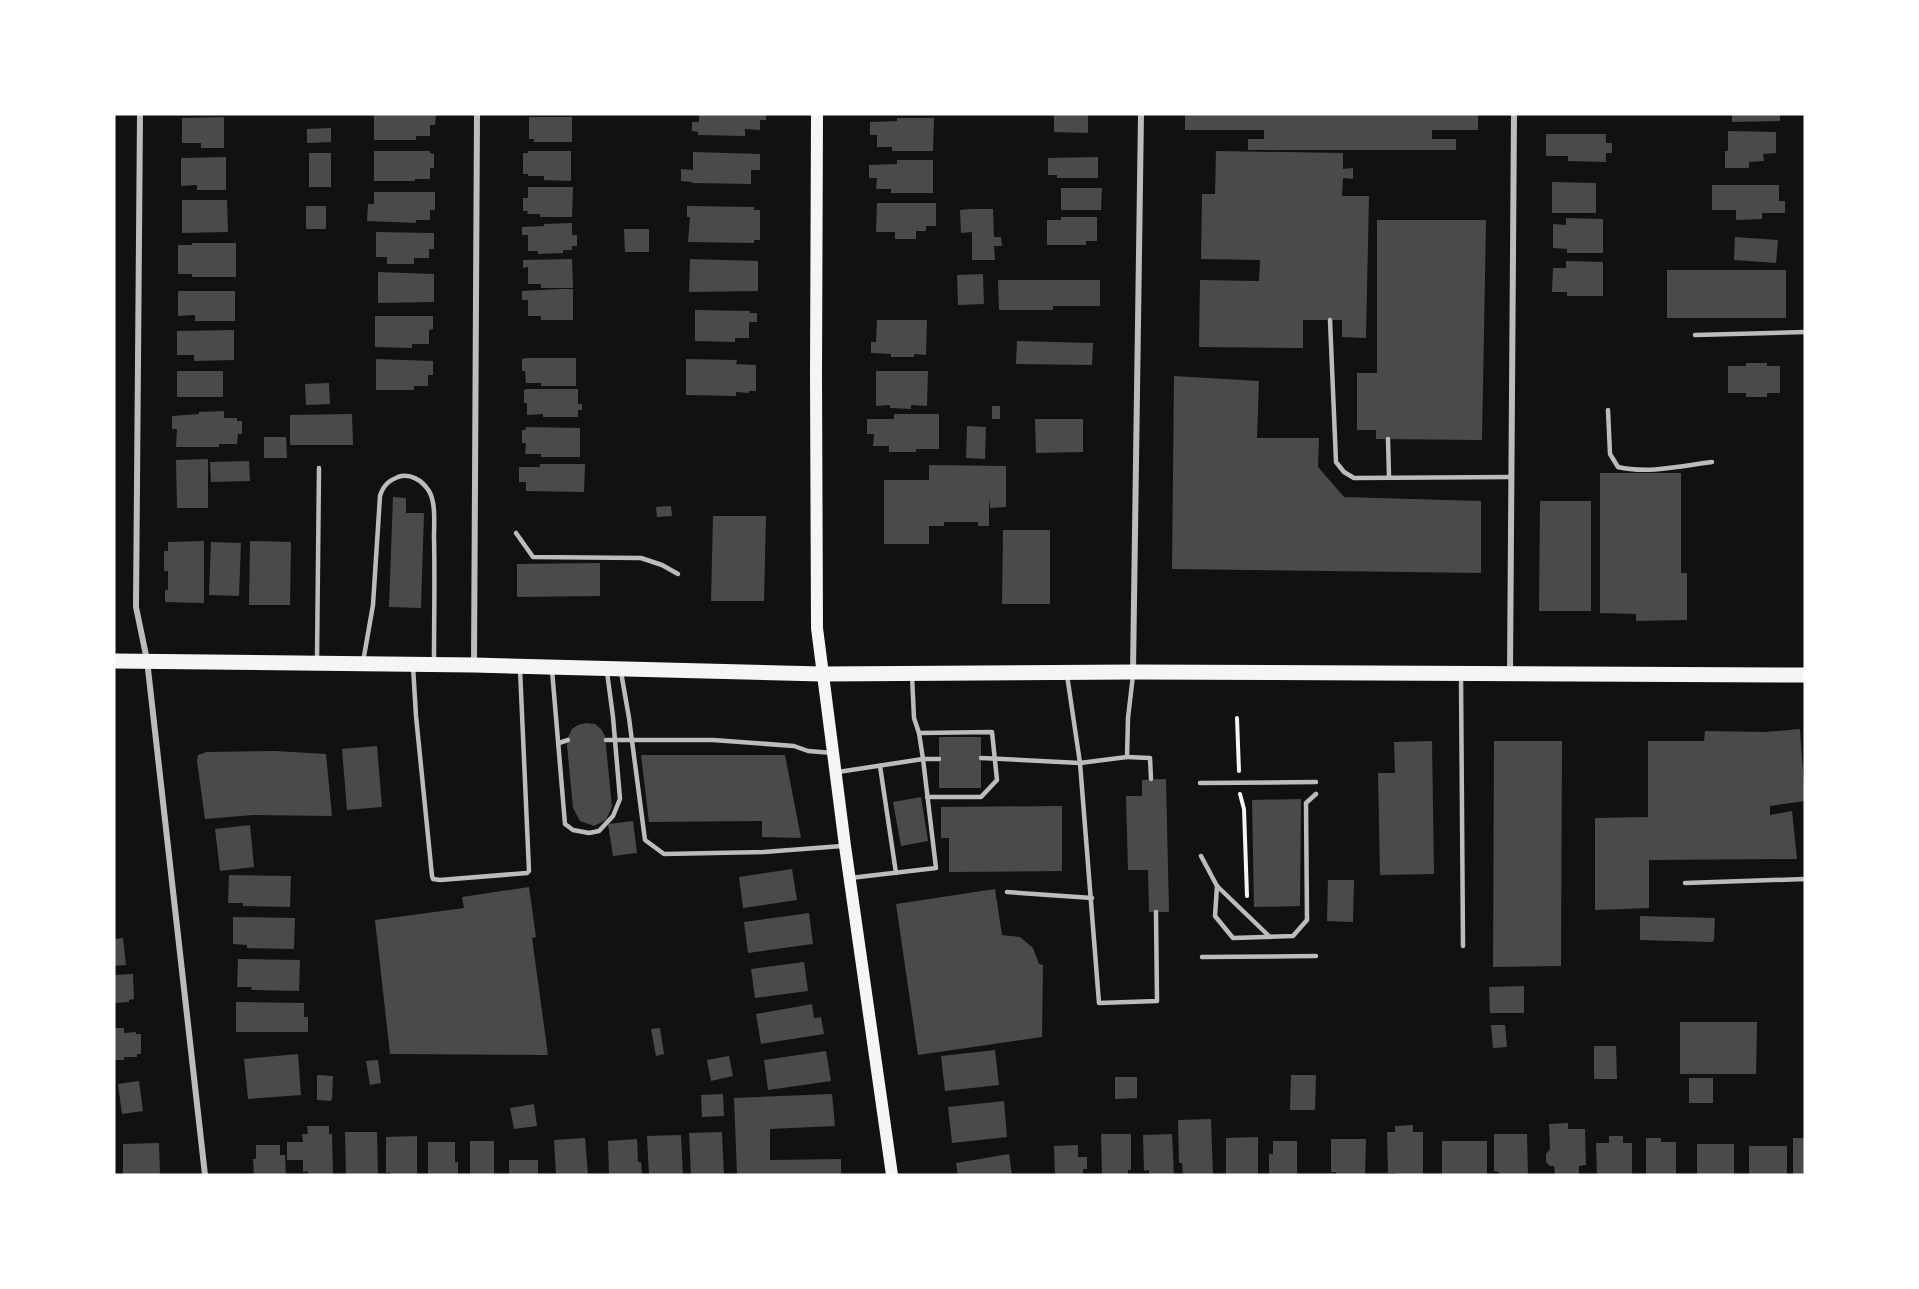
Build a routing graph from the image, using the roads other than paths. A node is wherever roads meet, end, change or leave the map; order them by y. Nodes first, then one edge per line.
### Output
1 (140, 114) edge
2 (477, 114) edge
3 (817, 114) edge
4 (1141, 114) edge
5 (1514, 114) edge
6 (1330, 320) dead end
7 (1805, 332) edge
8 (1695, 335) dead end
9 (1608, 410) dead end
10 (1388, 439) dead end
11 (1712, 462) dead end
12 (319, 468) dead end
13 (1389, 477) junction
14 (1511, 477) junction
15 (516, 533) dead end
16 (678, 574) dead end
17 (147, 660) junction
18 (114, 661) edge
19 (316, 663) junction
20 (363, 663) junction
21 (413, 664) junction
22 (434, 664) junction
23 (474, 665) junction
24 (520, 666) junction
25 (552, 667) junction
26 (613, 668) junction
27 (1133, 672) junction
28 (1067, 673) junction
29 (1461, 673) junction
30 (1510, 673) junction
31 (822, 674) junction
32 (912, 674) junction
33 (1805, 675) edge
34 (919, 733) junction
35 (606, 740) dead end
36 (615, 740) junction
37 (632, 740) junction
38 (567, 741) dead end
39 (559, 743) junction
40 (833, 753) junction
41 (1127, 757) junction
42 (995, 758) junction
43 (923, 759) junction
44 (939, 759) dead end
45 (981, 759) dead end
46 (1080, 763) junction
47 (880, 766) junction
48 (609, 770) dead end
49 (617, 770) junction
50 (569, 773) dead end
51 (835, 773) junction
52 (561, 774) junction
53 (1151, 780) dead end
54 (1316, 782) dead end
55 (1200, 783) dead end
56 (1316, 794) dead end
57 (927, 797) junction
58 (564, 808) junction
59 (573, 808) dead end
60 (845, 846) junction
61 (1201, 856) dead end
62 (896, 873) junction
63 (850, 878) junction
64 (1805, 879) edge
65 (1685, 883) dead end
66 (1217, 886) junction
67 (1007, 892) dead end
68 (1092, 898) junction
69 (1156, 912) dead end
70 (1270, 938) junction
71 (1463, 946) dead end
72 (1316, 956) dead end
73 (1202, 957) dead end
74 (205, 1175) edge
75 (892, 1175) edge

1 - 17 street
2 - 23 street
3 - 31 main road
4 - 27 street
5 - 14 street
6 - 13 lane
7 - 8 lane
9 - 11 lane
10 - 13 lane
12 - 19 lane
13 - 14 lane
14 - 30 street
15 - 16 lane
17 - 18 main road
17 - 19 main road
17 - 74 street
19 - 20 main road
20 - 21 main road
20 - 22 lane
21 - 22 main road
21 - 24 lane
22 - 23 main road
23 - 24 main road
24 - 25 main road
25 - 26 main road
25 - 39 lane
26 - 31 main road
26 - 36 lane
26 - 37 lane
27 - 28 main road
27 - 29 main road
27 - 41 lane
28 - 32 main road
28 - 46 lane
29 - 30 main road
29 - 71 lane
30 - 33 main road
31 - 32 main road
31 - 40 main road
32 - 34 lane
34 - 42 lane
34 - 43 lane
35 - 36 lane
36 - 37 lane
36 - 49 lane
37 - 40 lane
37 - 60 lane
38 - 39 lane
39 - 52 lane
40 - 51 main road
41 - 46 lane
41 - 53 lane
42 - 45 lane
42 - 46 lane
42 - 57 lane
43 - 44 lane
43 - 47 lane
43 - 57 lane
46 - 68 lane
47 - 51 lane
47 - 62 lane
48 - 49 lane
49 - 58 lane
50 - 52 lane
51 - 60 main road
52 - 58 lane
54 - 55 lane
56 - 70 lane
57 - 62 lane
58 - 59 lane
60 - 63 main road
61 - 66 lane
62 - 63 lane
63 - 75 main road
64 - 65 lane
66 - 70 lane
66 - 70 lane
67 - 68 lane
68 - 69 lane
72 - 73 lane

